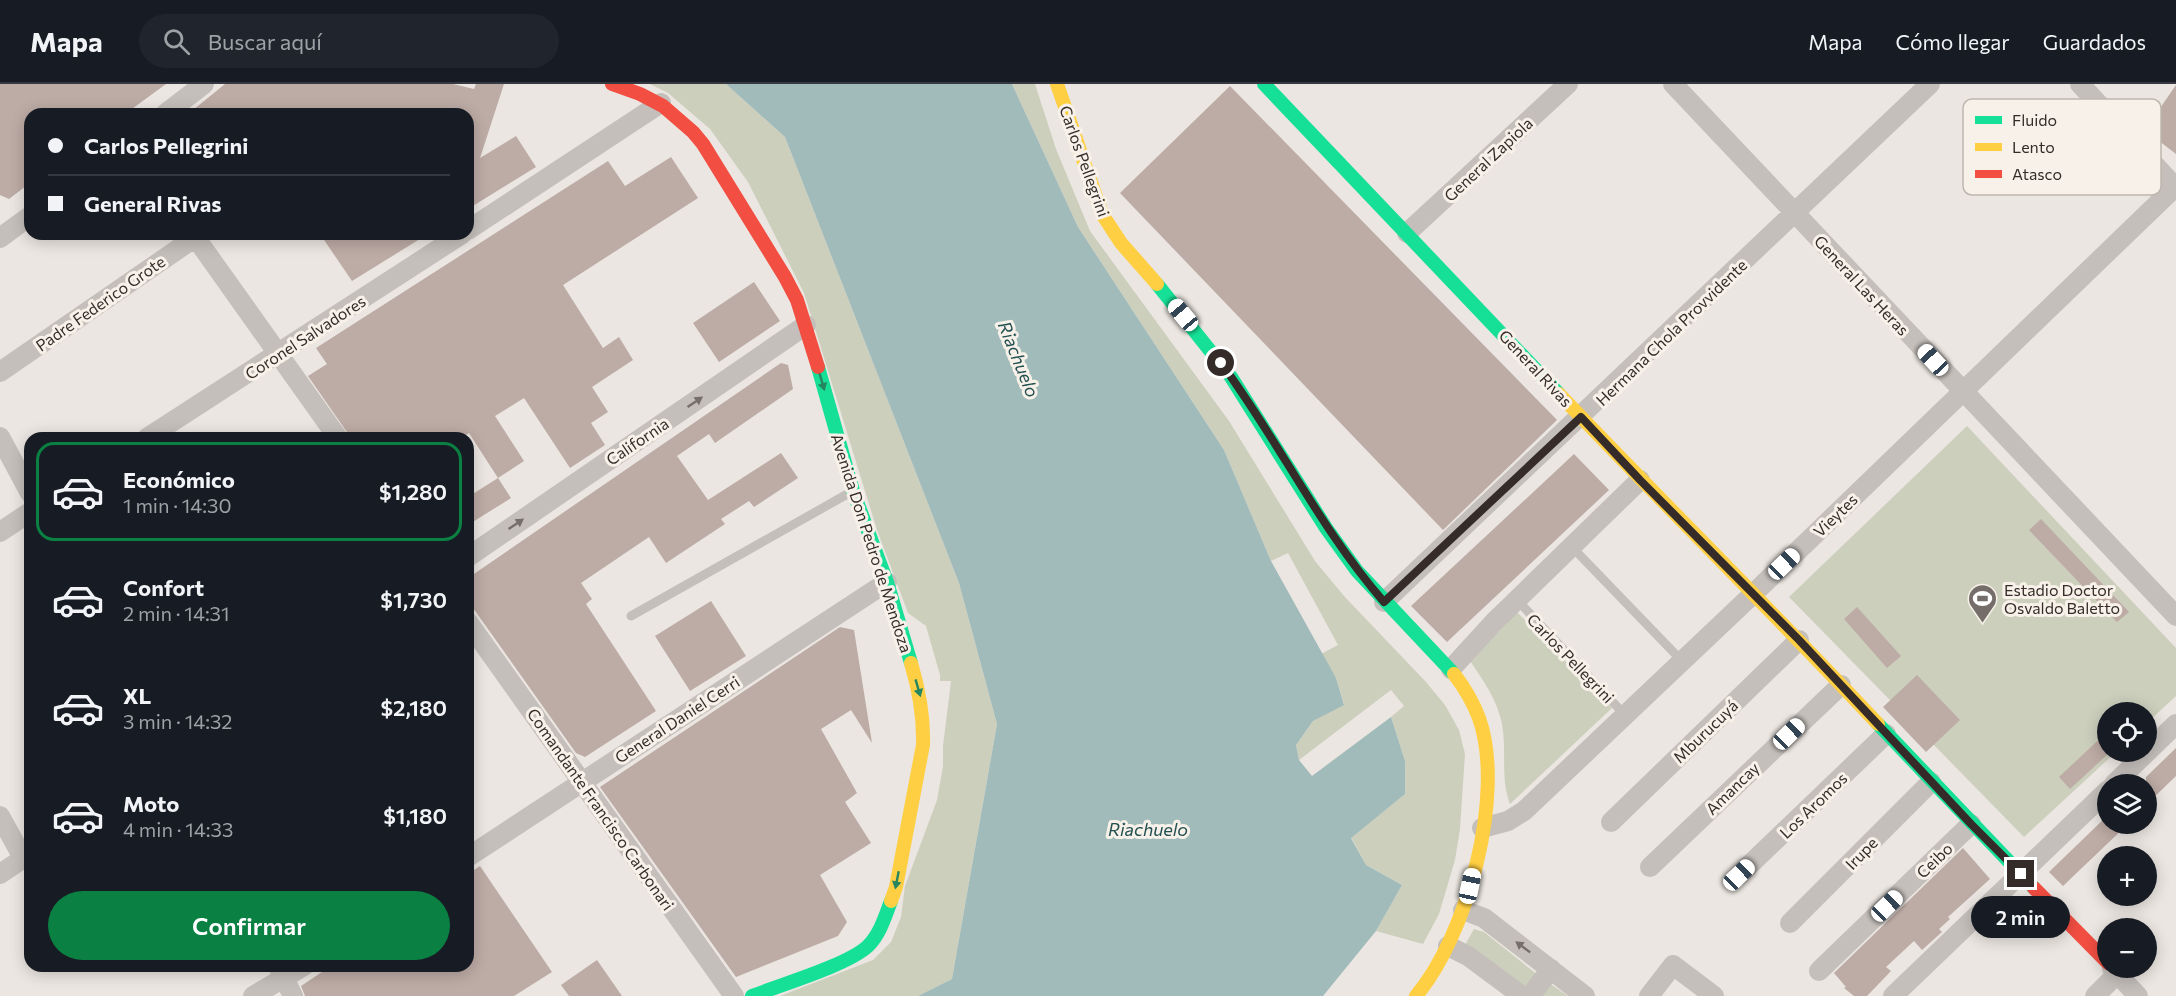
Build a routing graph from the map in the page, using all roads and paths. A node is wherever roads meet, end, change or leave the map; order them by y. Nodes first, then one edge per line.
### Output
1 (204, 84) edge
2 (612, 84) edge
3 (1057, 84) edge
4 (1264, 84) edge
5 (1568, 84) edge
6 (1673, 84) edge
7 (1930, 84) edge
8 (2080, 84) edge
9 (2094, 99) edge
10 (661, 103) junction
11 (173, 108) edge
12 (2161, 171) edge
13 (2176, 187) edge
14 (1795, 213) junction
15 (24, 220) edge
16 (474, 226) edge
17 (1407, 233) junction
18 (0, 238) edge
19 (189, 240) edge
20 (199, 240) edge
21 (453, 240) edge
22 (806, 326) junction
23 (279, 354) junction
24 (0, 372) edge
25 (1963, 392) junction
26 (1581, 417) junction
27 (156, 432) edge
28 (334, 432) edge
29 (0, 437) edge
30 (1640, 480) junction
31 (24, 482) edge
32 (854, 491) junction
33 (24, 517) edge
34 (0, 532) edge
35 (1572, 547) junction
36 (474, 553) edge
37 (887, 582) junction
38 (1752, 595) junction
39 (1518, 601) junction
40 (1384, 602) junction
41 (631, 616) dead end
42 (2176, 616) edge
43 (474, 630) edge
44 (1799, 640) junction
45 (1682, 661) junction
46 (1451, 669) junction
47 (1841, 685) junction
48 (1625, 715) junction
49 (2176, 724) edge
50 (1886, 734) junction
51 (2124, 774) edge
52 (581, 782) junction
53 (1931, 782) junction
54 (2097, 801) edge
55 (0, 816) edge
56 (1611, 822) dead end
57 (1971, 824) junction
58 (1482, 828) junction
59 (24, 852) edge
60 (474, 853) edge
61 (24, 858) edge
62 (1650, 867) dead end
63 (0, 874) edge
64 (2021, 874) junction
65 (1739, 875) dead end
66 (1463, 910) junction
67 (1790, 923) dead end
68 (1448, 946) junction
69 (2097, 953) edge
70 (1551, 969) junction
71 (1819, 971) dead end
72 (2106, 978) edge
73 (2121, 978) edge
74 (285, 980) edge
75 (253, 996) edge
76 (734, 996) edge
77 (752, 996) edge
78 (1416, 996) edge
79 (1522, 996) edge
80 (1530, 996) edge
81 (1586, 996) edge
82 (1649, 996) edge
83 (1714, 996) edge
84 (1893, 996) edge
85 (2095, 996) edge
86 (2138, 996) edge

1 - 11 street
2 - 10 street, Avenida Don Pedro de Mendoza
3 - 40 street, Carlos Pellegrini
4 - 17 street, General Rivas
5 - 17 street, General Zapiola
6 - 14 street, General Las Heras
7 - 14 street, Hermana Chola Provvidente
8 - 9 street
10 - 16 street
10 - 22 street, Avenida Don Pedro de Mendoza
12 - 13 street
13 - 25 street, Vieytes
14 - 25 street, General Las Heras
14 - 26 street, Hermana Chola Provvidente
15 - 18 street
17 - 26 street, General Rivas
19 - 24 street, Padre Federico Grote
20 - 23 street
21 - 23 street, Coronel Salvadores
22 -> 32 street, Avenida Don Pedro de Mendoza
36 -> 22 street, California
23 - 27 street, Coronel Salvadores
23 - 28 street
25 - 38 street, Vieytes
25 - 42 street, General Las Heras
26 - 30 street, General Rivas
26 - 40 street, Hermana Chola Provvidente
29 - 31 street
30 - 35 street
30 - 38 street, General Rivas
32 - 37 street, Avenida Don Pedro de Mendoza
32 - 41 lane
33 - 34 street
35 - 39 street
35 - 45 lane
37 - 52 street, General Daniel Cerri
37 -> 77 street, Avenida Don Pedro de Mendoza
38 - 44 street, General Rivas
38 - 45 street, Vieytes
39 - 46 street
39 - 48 lane, Carlos Pellegrini
40 - 46 street, Carlos Pellegrini
43 - 52 street, Comandante Francisco Carbonari
44 - 47 street, General Rivas
44 - 56 street, Mburucuyá
45 - 48 street, Vieytes
46 - 58 street, Carlos Pellegrini
47 - 50 street, General Rivas
47 - 62 street, Amancay
48 - 58 street, Vieytes
49 - 51 street
50 - 53 street, General Rivas
50 - 65 street, Los Aromos
52 - 60 street, General Daniel Cerri
52 - 76 street, Comandante Francisco Carbonari
53 - 57 street, General Rivas
53 - 67 street, Irupe
54 - 64 street
55 - 59 street
57 - 64 street, General Rivas
57 - 71 street, Ceibo
58 - 66 street, Carlos Pellegrini
61 - 63 street
64 - 69 street, General Rivas
64 - 84 street
66 - 68 street, Carlos Pellegrini
70 -> 66 street
68 - 78 street, Carlos Pellegrini
68 - 79 street
70 - 80 street
70 - 81 street
72 - 85 street
73 - 86 street, General Rivas
74 - 75 street
82 - 83 street

